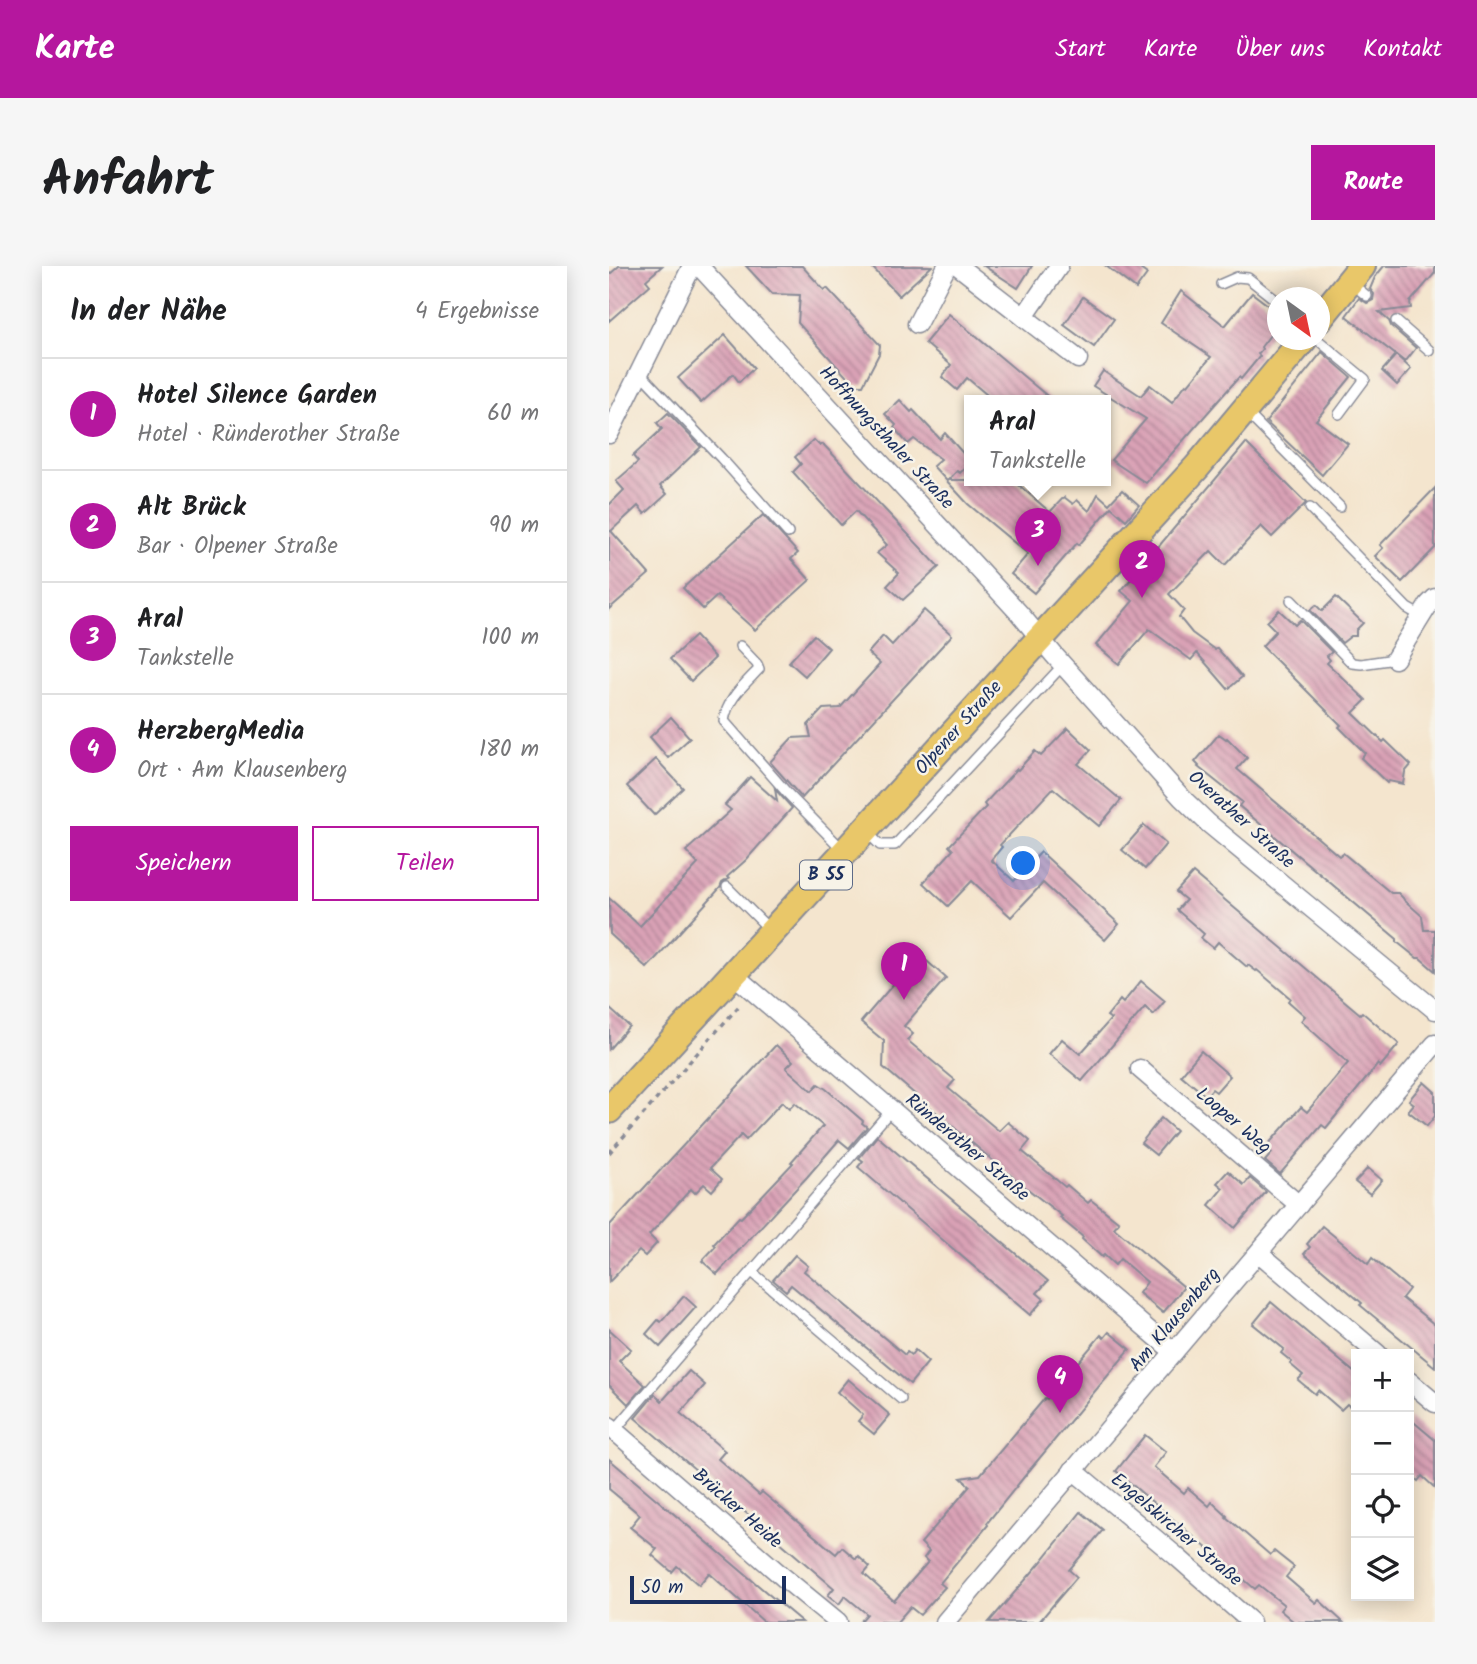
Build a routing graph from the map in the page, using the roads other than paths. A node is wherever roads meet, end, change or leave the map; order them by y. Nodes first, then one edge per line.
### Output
1 (692, 266) edge
2 (699, 266) edge
3 (947, 266) edge
4 (958, 266) edge
5 (1059, 266) edge
6 (1359, 281) edge
7 (1221, 284) dead end
8 (1267, 293) edge
9 (1330, 309) edge
10 (1024, 317) junction
11 (1396, 321) dead end
12 (917, 324) dead end
13 (1429, 349) dead end
14 (1295, 350) edge
15 (1330, 350) edge
16 (1078, 359) dead end
17 (640, 373) junction
18 (1244, 410) junction
19 (1339, 414) dead end
20 (609, 434) edge
21 (1340, 507) dead end
22 (1310, 508) dead end
23 (788, 533) dead end
24 (1435, 598) edge
25 (1291, 600) dead end
26 (1422, 616) junction
27 (1041, 638) junction
28 (740, 646) dead end
29 (1395, 659) joint
30 (1063, 665) junction
31 (865, 831) junction
32 (846, 852) junction
33 (727, 887) dead end
34 (772, 933) junction
35 (733, 975) junction
36 (1435, 1010) edge
37 (1435, 1044) edge
38 (1140, 1069) dead end
39 (609, 1110) edge
40 (891, 1110) junction
41 (1299, 1205) junction
42 (1259, 1253) junction
43 (752, 1272) junction
44 (1372, 1349) edge
45 (1174, 1352) junction
46 (1414, 1385) edge
47 (901, 1399) dead end
48 (1435, 1403) edge
49 (612, 1429) edge
50 (1073, 1470) junction
51 (838, 1622) edge
52 (945, 1622) edge
53 (1251, 1622) edge

1 - 17 street
2 - 27 street, Hoffnungsthaler Straße
3 - 12 street
4 - 10 street
5 - 10 street
6 - 9 main road
7 - 8 lane
10 - 16 street
11 - 13 lane
14 - 18 main road, Olpener Straße / B 55
15 - 19 lane
17 - 20 street
17 - 23 lane
18 - 21 lane
18 - 27 main road, Olpener Straße / B 55
22 - 26 lane
24 - 26 street
25 - 29 lane
26 - 29 street
27 - 30 street, Overather Straße
27 - 31 main road, Olpener Straße / B 55
28 - 32 lane
30 - 31 lane
30 - 36 street, Overather Straße
31 - 32 main road, Olpener Straße / B 55
32 - 34 main road, Olpener Straße / B 55
33 - 34 lane
34 - 35 main road, Olpener Straße / B 55
35 - 39 main road, Olpener Straße / B 55
35 - 40 street, Ründerother Straße
37 - 41 street, Am Klausenberg
38 - 41 street, Looper Weg
40 - 43 lane
40 - 45 street, Ründerother Straße
41 - 42 street, Am Klausenberg
42 - 44 street
42 - 45 street, Am Klausenberg
43 - 47 lane
43 - 49 lane
45 - 50 street, Am Klausenberg
46 - 48 street
49 - 51 street, Brücker Heide
50 - 52 street, Am Klausenberg
50 - 53 street, Engelskircher Straße

